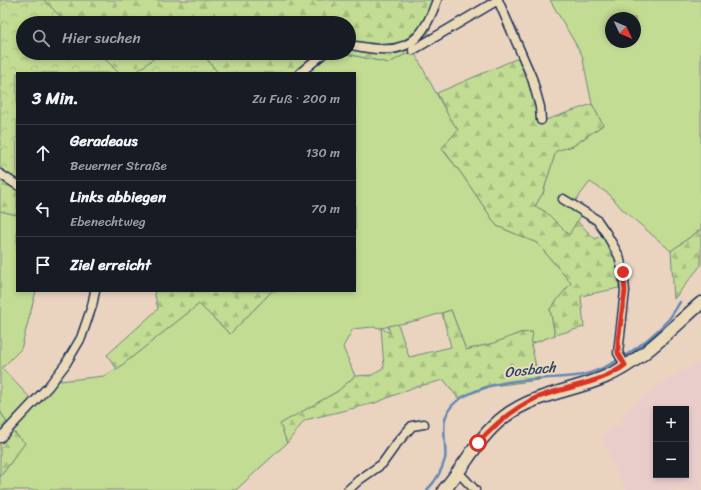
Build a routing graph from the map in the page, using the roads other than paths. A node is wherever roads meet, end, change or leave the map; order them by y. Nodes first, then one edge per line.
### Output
1 (437, 0) edge
2 (498, 0) edge
3 (356, 46) edge
4 (412, 50) dead end
5 (316, 60) edge
6 (301, 72) edge
7 (541, 120) dead end
8 (0, 174) edge
9 (16, 185) edge
10 (563, 199) dead end
11 (95, 292) edge
12 (701, 303) edge
13 (624, 363) junction
14 (424, 424) dead end
15 (0, 438) edge
16 (458, 472) junction
17 (348, 490) edge
18 (444, 490) edge
19 (475, 490) edge

1 - 3 street
2 - 4 street
2 - 7 street
5 - 6 street
8 - 9 street
10 - 13 street
11 - 15 street
12 - 13 main road
13 - 16 main road
14 - 17 street
16 - 18 main road
16 - 19 street

